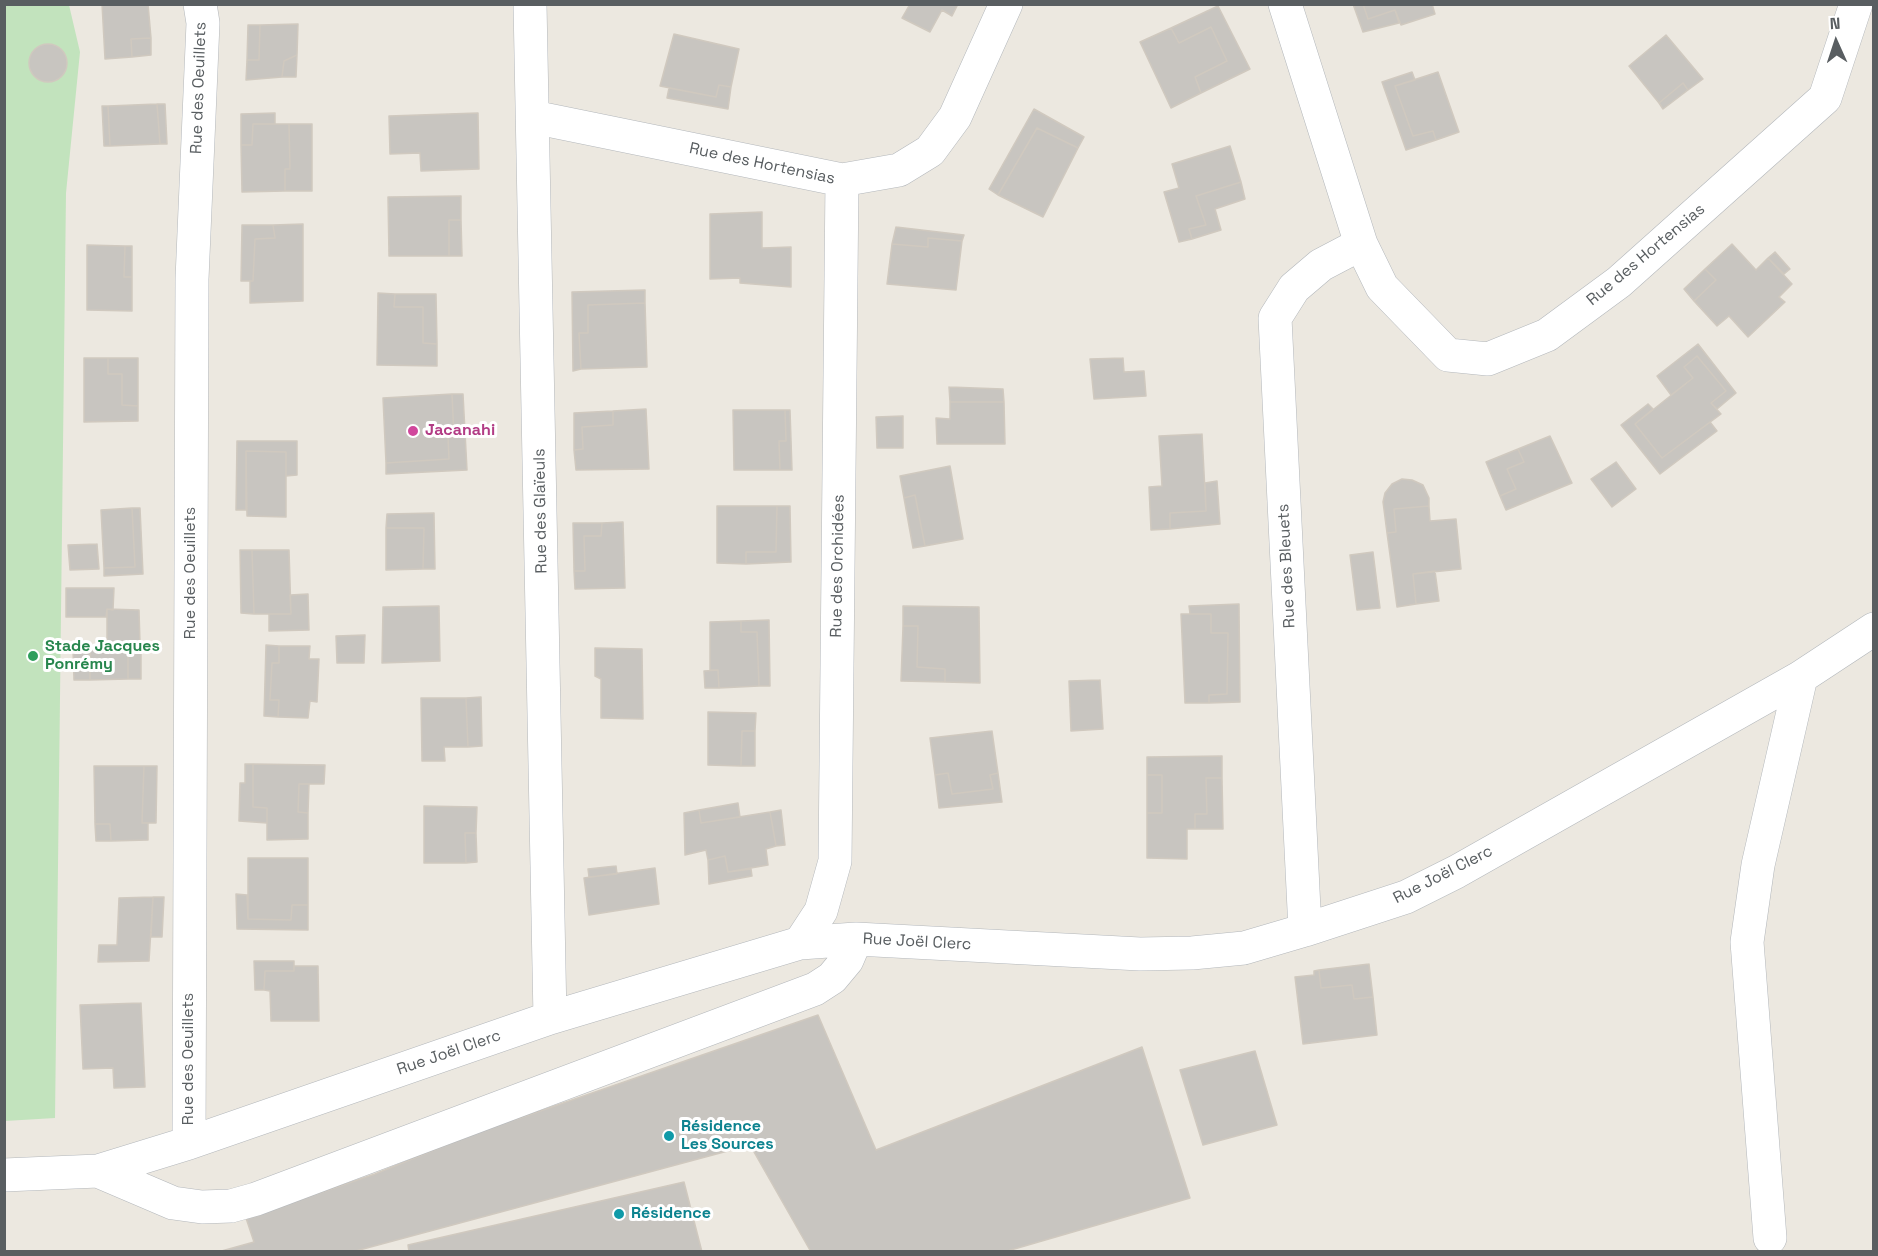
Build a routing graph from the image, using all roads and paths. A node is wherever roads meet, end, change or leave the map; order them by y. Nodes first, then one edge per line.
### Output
1 (200, 4) edge
2 (530, 4) edge
3 (1006, 4) edge
4 (1285, 4) edge
5 (1856, 4) edge
6 (533, 117) junction
7 (842, 180) junction
8 (1361, 244) junction
9 (1874, 629) edge
10 (1802, 677) junction
11 (1305, 930) junction
12 (856, 939) junction
13 (800, 943) junction
14 (550, 1018) junction
15 (189, 1143) junction
16 (98, 1171) junction
17 (4, 1175) edge
18 (1770, 1238) dead end

1 - 15 street, Rue des Oeuillets
2 - 6 street, Rue des Glaïeuls
3 - 7 street, Rue des Hortensias
4 - 8 street, Rue des Hortensias
5 - 8 street, Rue des Hortensias
6 - 7 street, Rue des Hortensias
6 - 14 street, Rue des Glaïeuls
7 - 13 street, Rue des Orchidées
8 - 11 street, Rue des Bleuets
9 - 10 street, Rue Joël Clerc
10 - 11 street, Rue Joël Clerc
10 - 18 street
11 - 12 street, Rue Joël Clerc
12 - 13 street, Rue Joël Clerc
12 - 16 street
13 - 14 street, Rue Joël Clerc
14 - 15 street, Rue Joël Clerc
15 - 16 street, Rue Joël Clerc
16 - 17 street, Rue Joël Clerc

